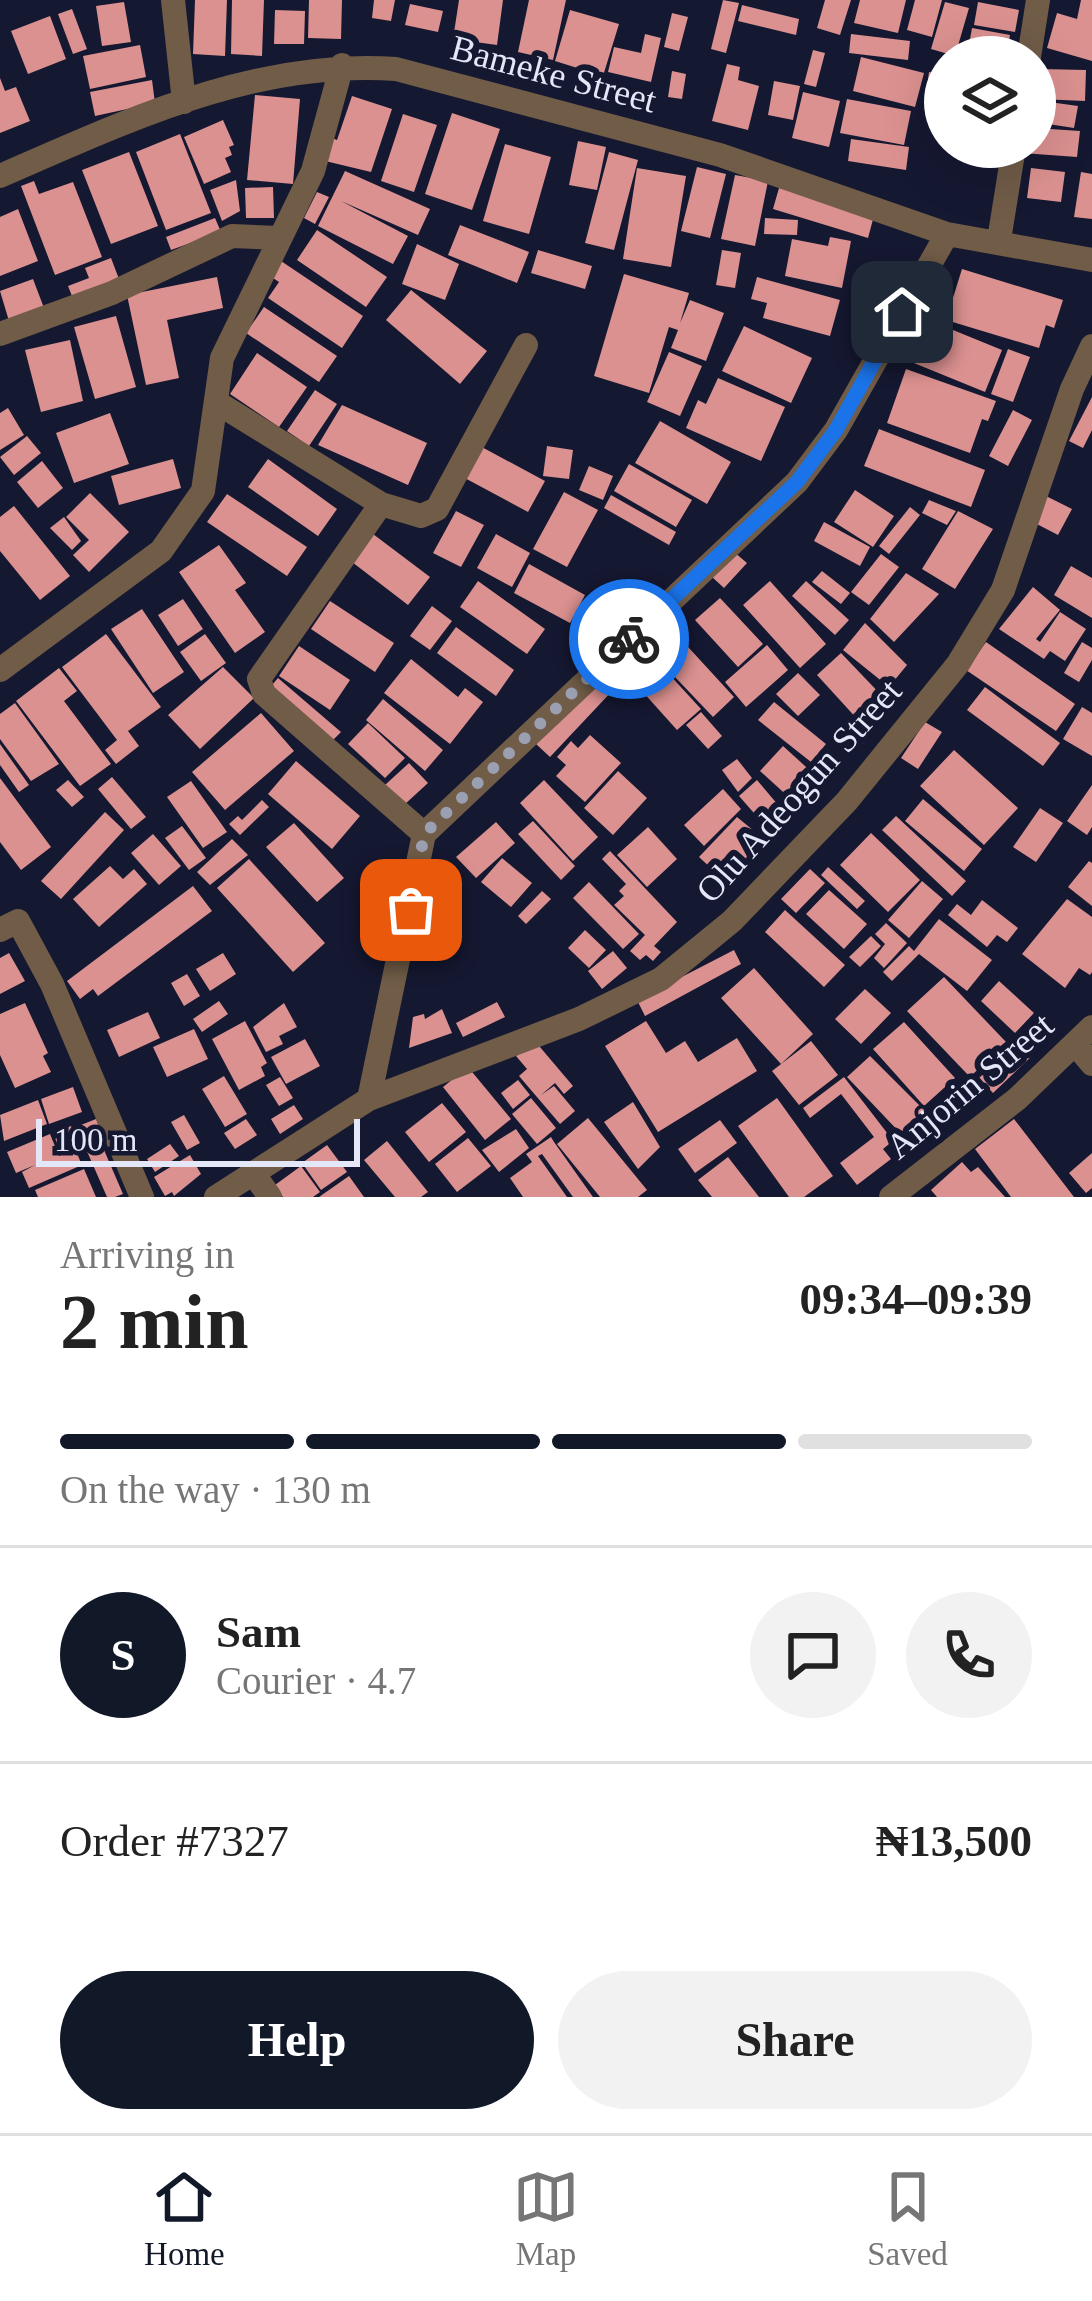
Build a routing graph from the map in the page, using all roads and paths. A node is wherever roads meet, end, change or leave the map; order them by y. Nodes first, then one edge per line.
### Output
1 (173, 0) edge
2 (1038, 0) edge
3 (1032, 36) edge
4 (342, 65) junction
5 (184, 102) junction
6 (1011, 168) edge
7 (0, 176) edge
8 (946, 234) junction
9 (279, 238) junction
10 (999, 240) junction
11 (1092, 260) edge
12 (0, 334) edge
13 (526, 345) dead end
14 (1092, 346) edge
15 (216, 402) junction
16 (381, 504) junction
17 (0, 670) edge
18 (424, 834) junction
19 (0, 930) edge
20 (1087, 1045) edge
21 (369, 1099) junction
22 (253, 1173) junction
23 (142, 1197) edge
24 (216, 1197) edge
25 (270, 1197) edge
26 (891, 1197) edge

1 - 5 street
2 - 3 street
4 - 5 street, Bameke Street
4 - 8 street, Bameke Street
4 - 9 street
5 - 7 street, Bameke Street
6 - 10 street
8 - 10 street, Bameke Street
8 - 18 street
9 - 12 street
9 - 15 street
10 - 11 street, Bameke Street
13 - 16 street
14 - 21 street, Olu Adeogun Street
15 - 16 street
15 - 17 street
16 - 18 street
18 - 21 street
19 - 23 street
20 - 26 street, Anjorin Street
21 - 22 street, Olu Adeogun Street
22 - 24 street, Olu Adeogun Street
22 - 25 street

